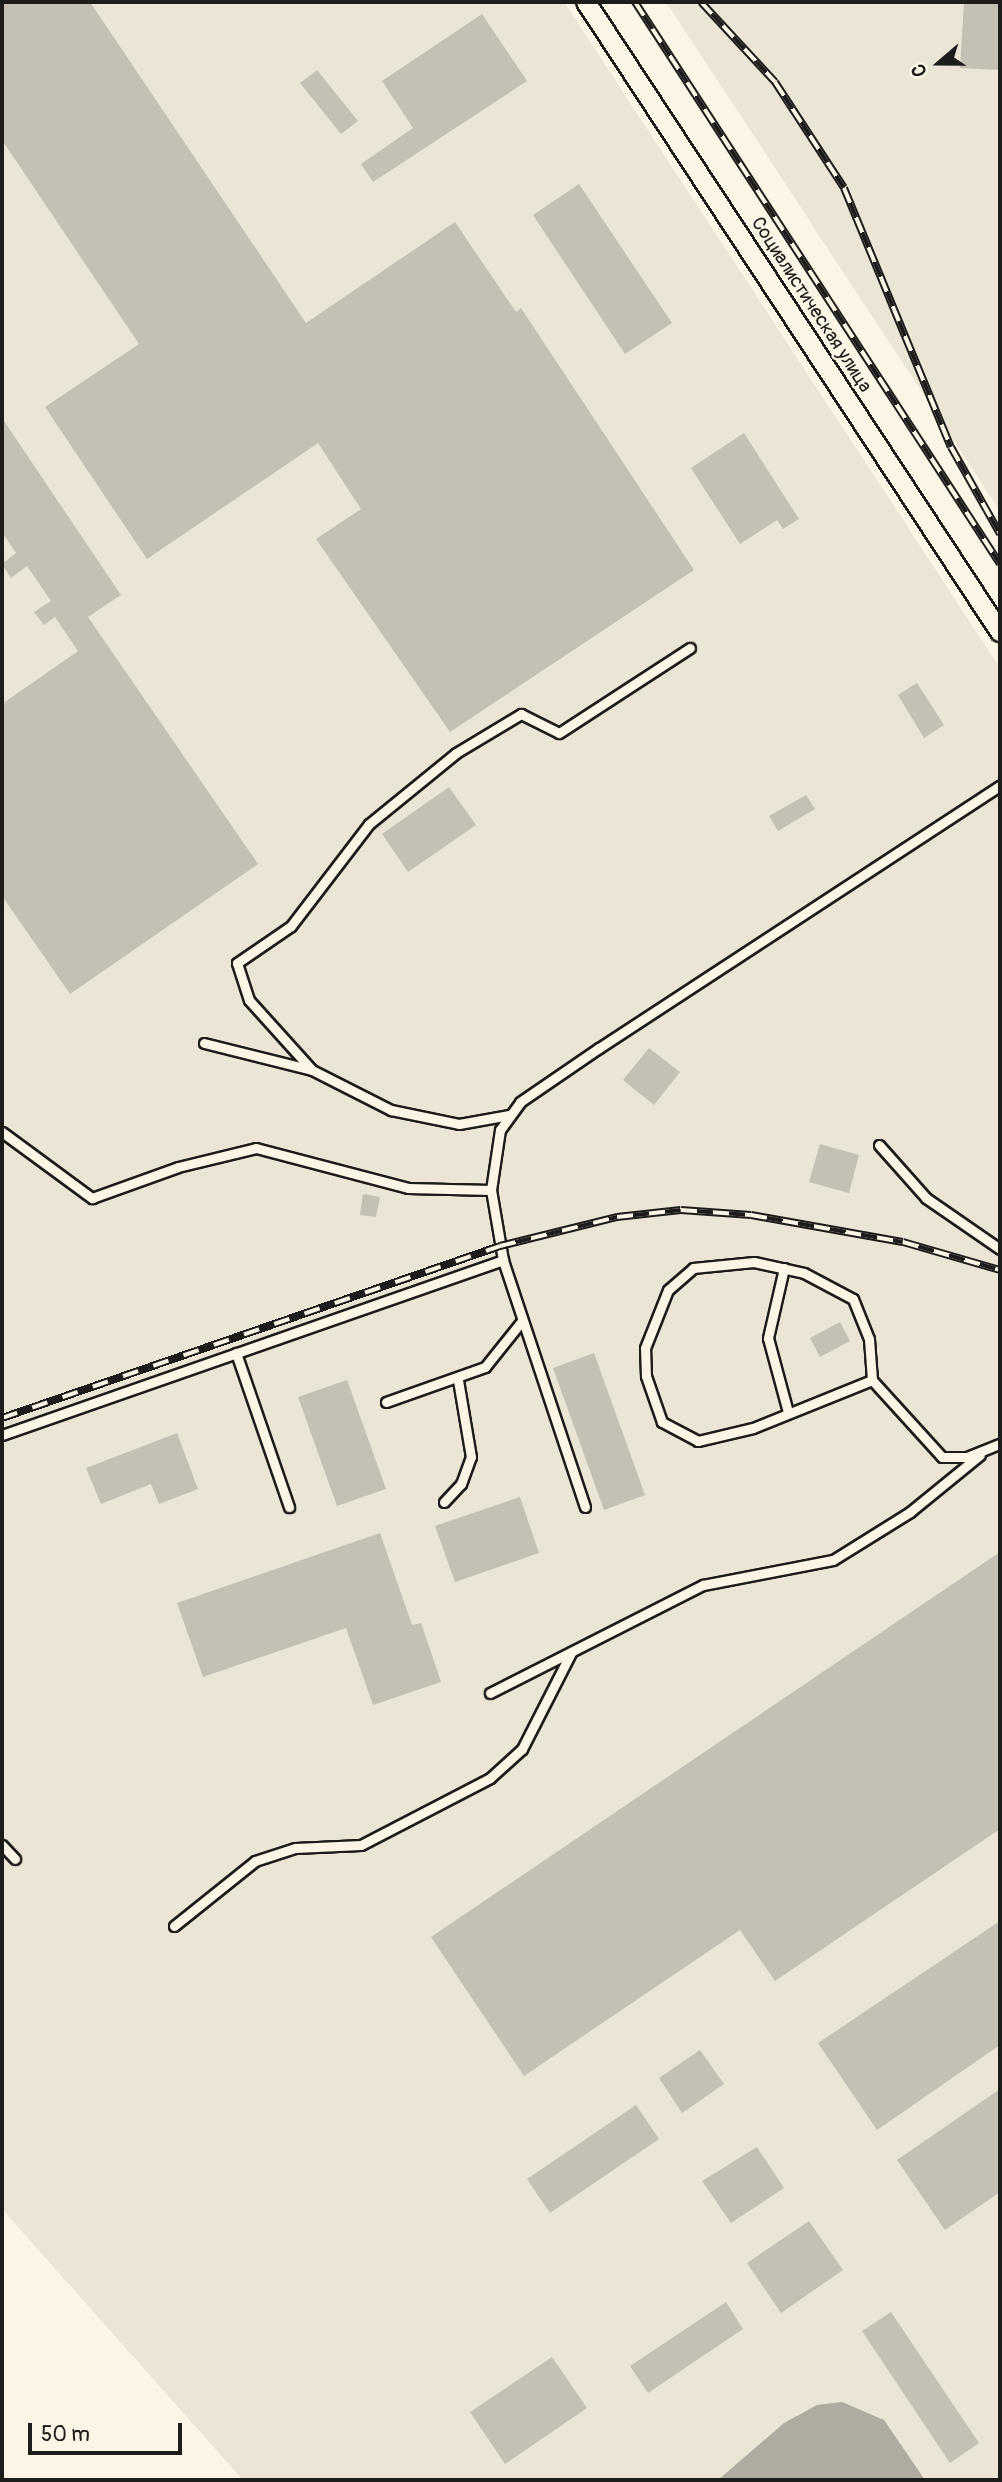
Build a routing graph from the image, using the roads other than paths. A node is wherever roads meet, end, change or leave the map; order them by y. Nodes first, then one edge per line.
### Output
1 (586, 2) edge
2 (1000, 632) edge
3 (690, 648) dead end
4 (1000, 786) edge
5 (204, 1043) dead end
6 (312, 1070) junction
7 (509, 1115) junction
8 (2, 1132) edge
9 (879, 1145) dead end
10 (491, 1190) junction
11 (1000, 1249) edge
12 (503, 1260) junction
13 (784, 1268) junction
14 (521, 1322) junction
15 (236, 1353) junction
16 (457, 1380) junction
17 (872, 1380) junction
18 (386, 1402) dead end
19 (788, 1412) junction
20 (2, 1436) edge
21 (1000, 1444) edge
22 (984, 1451) junction
23 (444, 1502) dead end
24 (289, 1507) dead end
25 (584, 1507) dead end
26 (571, 1653) junction
27 (490, 1693) dead end
28 (2, 1845) edge
29 (15, 1859) dead end
30 (174, 1926) dead end

1 - 2 street, Социалистическая улица
3 - 6 lane
4 - 7 lane
5 - 6 lane
6 - 7 lane
7 - 10 lane
8 - 10 lane
9 - 11 lane
10 - 12 lane
12 - 14 lane
12 - 15 lane
13 - 17 lane
13 - 19 lane
13 - 19 lane
14 - 16 lane
14 - 25 lane
15 - 20 lane
15 - 24 lane
16 - 18 lane
16 - 23 lane
17 - 19 lane
17 - 22 lane
21 - 22 lane
22 - 26 lane
26 - 27 lane
26 - 30 lane
28 - 29 lane

